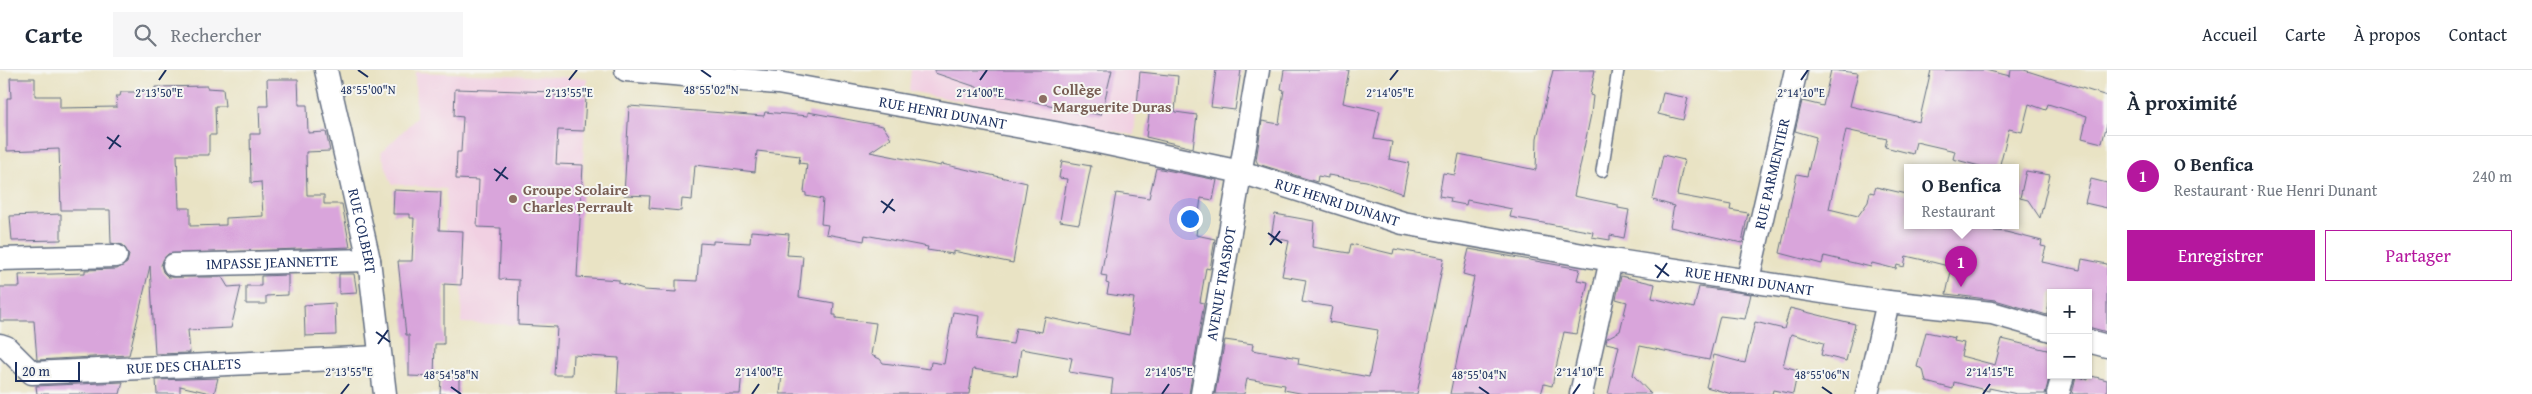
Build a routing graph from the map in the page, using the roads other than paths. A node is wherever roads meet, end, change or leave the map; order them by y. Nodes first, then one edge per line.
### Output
1 (326, 70) edge
2 (626, 70) edge
3 (1258, 70) edge
4 (1618, 70) edge
5 (1796, 70) edge
6 (791, 77) edge
7 (1602, 170) dead end
8 (1241, 172) junction
9 (116, 256) dead end
10 (0, 259) edge
11 (368, 260) junction
12 (1611, 260) junction
13 (174, 265) dead end
14 (1748, 279) junction
15 (1888, 302) junction
16 (2047, 329) edge
17 (2092, 342) edge
18 (0, 345) edge
19 (2107, 346) edge
20 (380, 358) junction
21 (2062, 379) edge
22 (385, 394) edge
23 (1202, 394) edge
24 (1580, 394) edge
25 (1867, 394) edge
26 (2058, 394) edge

1 - 11 street, RUE COLBERT
2 - 6 street, RUE HENRI DUNANT
3 - 8 street, AVENUE TRASBOT
4 - 7 lane
5 - 14 street, RUE PARMENTIER
6 - 8 street, RUE HENRI DUNANT
8 - 12 street, RUE HENRI DUNANT
8 - 23 street, AVENUE TRASBOT
9 - 10 street
11 - 13 street, IMPASSE JEANNETTE
11 - 20 street, RUE COLBERT
12 - 14 street, RUE HENRI DUNANT
12 - 24 street
14 - 15 street, RUE HENRI DUNANT
15 - 16 street, RUE HENRI DUNANT
15 - 25 street
17 - 19 street
18 - 20 street, RUE DES CHALETS
20 - 22 street, RUE COLBERT
21 - 26 street

